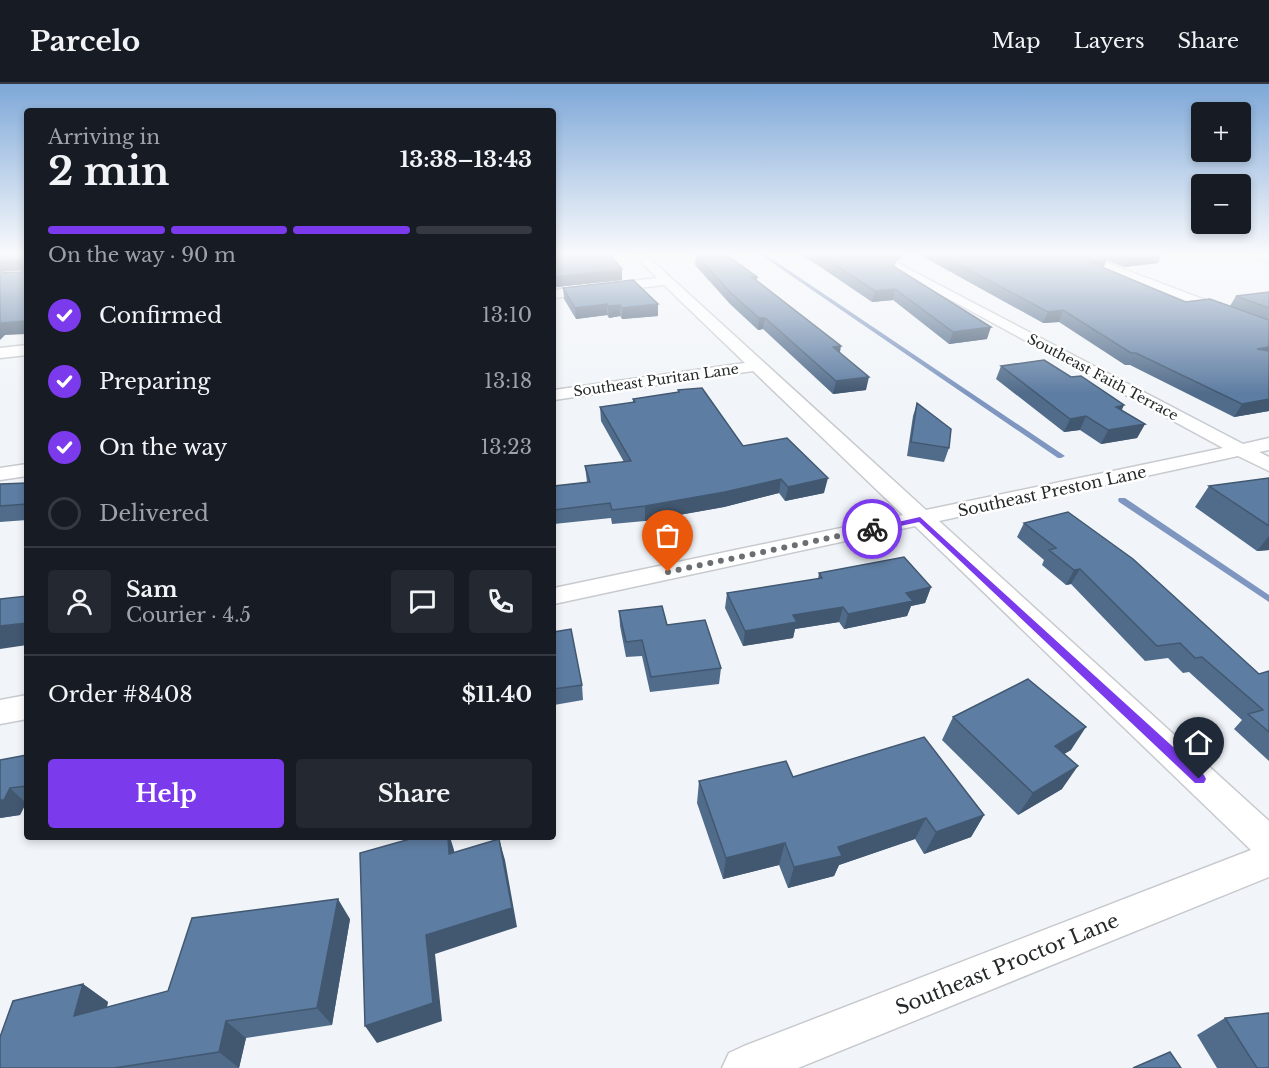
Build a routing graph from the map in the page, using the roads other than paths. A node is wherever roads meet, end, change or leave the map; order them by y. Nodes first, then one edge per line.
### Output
1 (688, 301) edge
2 (959, 301) edge
3 (1195, 301) edge
4 (1269, 329) edge
5 (24, 351) edge
6 (0, 353) edge
7 (758, 366) junction
8 (556, 395) edge
9 (1269, 444) edge
10 (1240, 450) junction
11 (1269, 465) edge
12 (24, 470) edge
13 (0, 474) edge
14 (920, 519) junction
15 (556, 596) edge
16 (24, 707) edge
17 (0, 712) edge
18 (1269, 844) edge
19 (1269, 860) edge
20 (744, 1068) edge

1 - 7 street
2 - 10 street, Southeast Faith Terrace
3 - 4 street
5 - 6 street
7 - 8 street, Southeast Puritan Lane
7 - 14 street
9 - 10 street, Southeast Preston Lane
10 - 11 street, Southeast Faith Terrace
10 - 14 street, Southeast Preston Lane
12 - 13 street
14 - 15 street, Southeast Preston Lane
14 - 18 street
16 - 17 street
19 - 20 street, Southeast Proctor Lane

